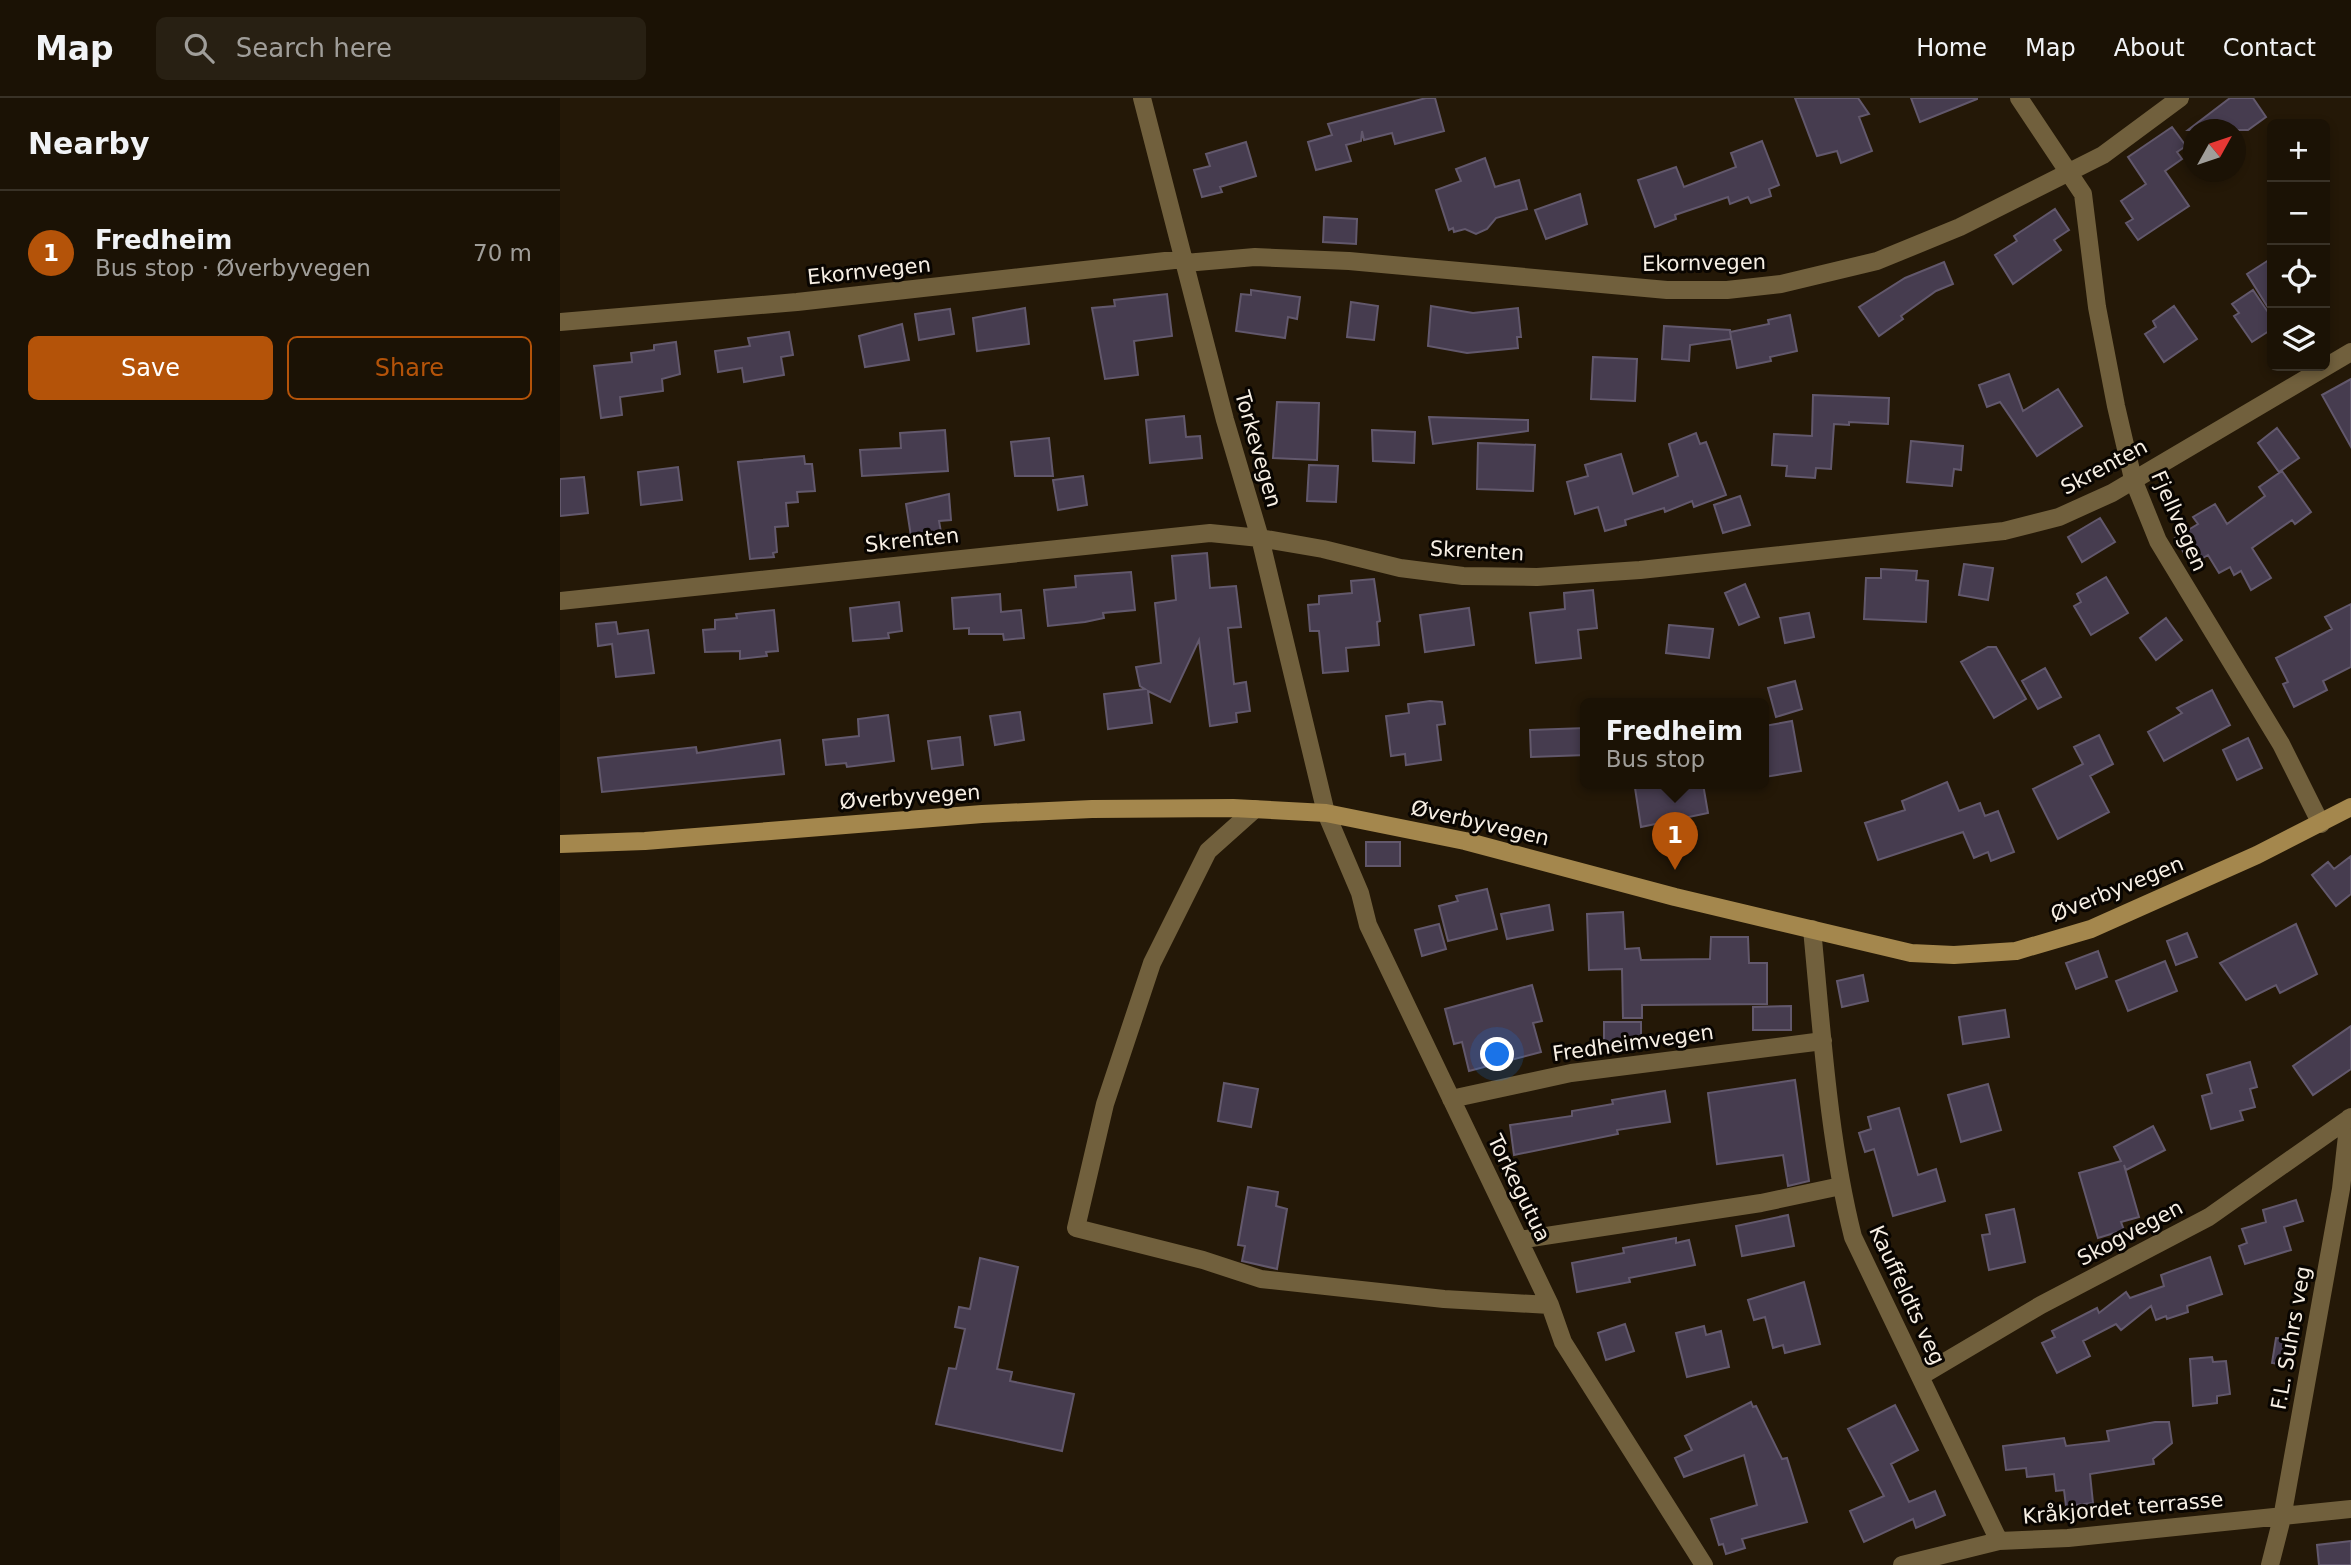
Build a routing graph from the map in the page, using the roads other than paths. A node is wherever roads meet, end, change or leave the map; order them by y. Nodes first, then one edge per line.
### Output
1 (1142, 98) edge
2 (2018, 98) edge
3 (2180, 98) edge
4 (2070, 172) junction
5 (1184, 261) junction
6 (560, 322) edge
7 (2351, 352) edge
8 (2133, 480) junction
9 (1260, 538) junction
10 (560, 601) edge
11 (2351, 807) edge
12 (1255, 809) junction
13 (1326, 813) junction
14 (2321, 824) junction
15 (560, 844) edge
16 (1812, 929) junction
17 (1823, 1041) junction
18 (1451, 1099) junction
19 (2350, 1118) edge
20 (1841, 1186) junction
21 (1519, 1240) junction
22 (1550, 1305) junction
23 (1921, 1376) junction
24 (2351, 1509) edge
25 (2282, 1518) junction
26 (1999, 1541) junction
27 (1967, 1557) edge
28 (1704, 1565) edge
29 (1902, 1565) edge
30 (2270, 1565) edge

1 - 5 street, Torkevegen
2 - 4 street, Fjellvegen
3 - 4 street, Ekornvegen
4 - 5 street, Ekornvegen
4 - 8 street, Fjellvegen
5 - 6 street, Ekornvegen
5 - 9 street, Torkevegen
7 - 8 street, Skrenten
8 - 9 street, Skrenten
8 - 14 street, Fjellvegen
9 - 10 street, Skrenten
9 - 13 street, Torkevegen
11 - 14 main road, Øverbyvegen
12 - 13 main road, Øverbyvegen
12 - 15 main road, Øverbyvegen
12 - 22 street
13 - 16 main road, Øverbyvegen
13 - 18 street, Torkegutua
14 - 16 main road, Øverbyvegen
16 - 17 street, Kauffeldts veg
17 - 18 street, Fredheimvegen
17 - 20 street, Kauffeldts veg
18 - 21 street, Torkegutua
19 - 23 street, Skogvegen
19 - 25 street, F.L. Suhrs veg
20 - 21 street
20 - 23 street, Kauffeldts veg
21 - 22 street, Torkegutua
22 - 28 street, Torkegutua
23 - 26 street, Kauffeldts veg
24 - 25 street, Kråkjordet terrasse
25 - 26 street, Kråkjordet terrasse
25 - 30 street, F.L. Suhrs veg
26 - 27 street, Kråkjordet terrasse
27 - 29 street, Kråkjordet terrasse

